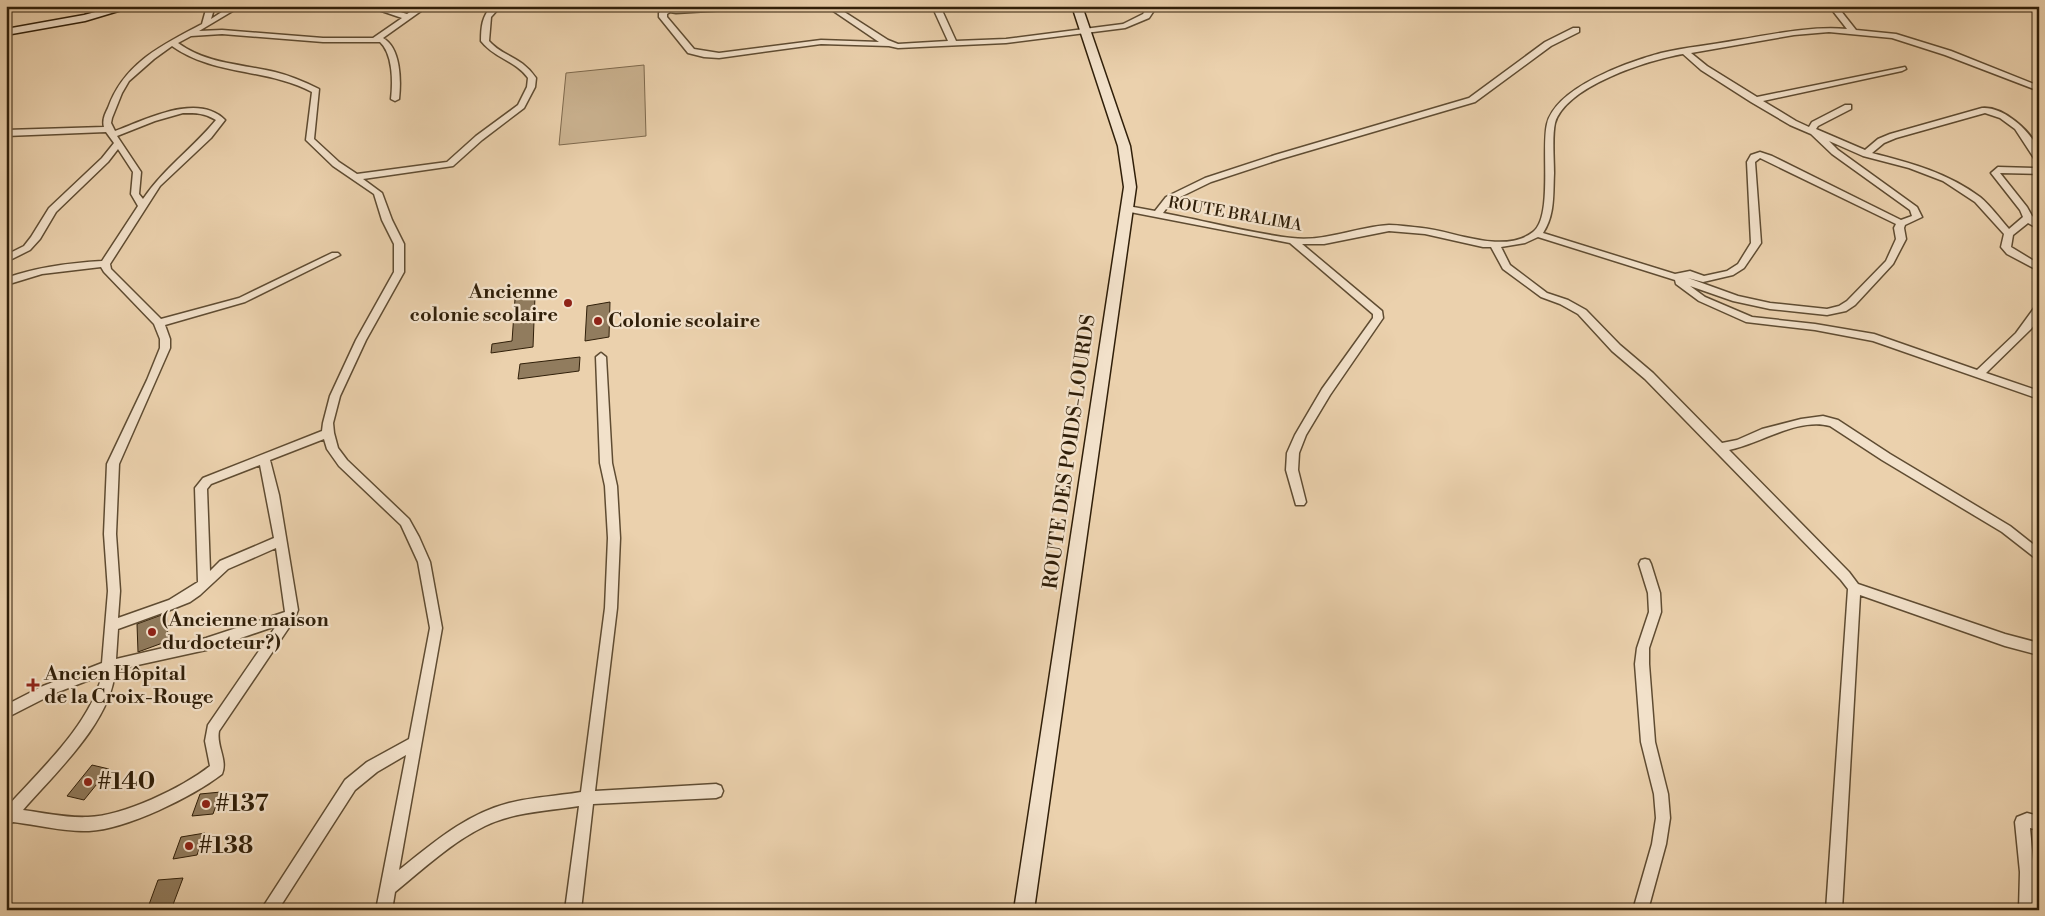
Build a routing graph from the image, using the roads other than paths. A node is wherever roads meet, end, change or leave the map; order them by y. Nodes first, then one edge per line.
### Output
1 (130, 6) edge
2 (211, 6) edge
3 (237, 6) edge
4 (371, 6) edge
5 (424, 6) edge
6 (496, 6) edge
7 (652, 6) edge
8 (759, 6) edge
9 (830, 6) edge
10 (936, 6) edge
11 (1077, 6) edge
12 (1153, 6) edge
13 (1833, 6) edge
14 (668, 10) junction
15 (408, 17) junction
16 (205, 25) junction
17 (1576, 30) dead end
18 (1085, 31) junction
19 (6, 32) edge
20 (1853, 32) junction
21 (189, 34) junction
22 (375, 40) junction
23 (890, 44) junction
24 (953, 44) junction
25 (178, 47) junction
26 (1684, 51) junction
27 (1902, 69) dead end
28 (2039, 89) edge
29 (395, 99) dead end
30 (1754, 100) junction
31 (1848, 107) dead end
32 (1811, 129) junction
33 (111, 132) junction
34 (6, 133) edge
35 (118, 143) junction
36 (1866, 154) junction
37 (2039, 159) edge
38 (2039, 171) edge
39 (357, 178) junction
40 (142, 205) junction
41 (1128, 209) junction
42 (1156, 215) junction
43 (2028, 218) junction
44 (2039, 218) edge
45 (1901, 223) junction
46 (2039, 226) edge
47 (1537, 234) junction
48 (2009, 234) junction
49 (1293, 241) junction
50 (1495, 245) junction
51 (335, 255) dead end
52 (6, 259) edge
53 (105, 264) junction
54 (2039, 268) edge
55 (1672, 276) junction
56 (6, 282) edge
57 (2039, 310) edge
58 (159, 323) junction
59 (2028, 326) junction
60 (2039, 330) edge
61 (601, 357) dead end
62 (1978, 375) junction
63 (2039, 395) edge
64 (328, 433) junction
65 (1719, 448) junction
66 (264, 457) junction
67 (1300, 502) dead end
68 (281, 540) junction
69 (2039, 556) edge
70 (1645, 564) dead end
71 (204, 584) junction
72 (1854, 588) junction
73 (290, 616) junction
74 (112, 626) junction
75 (2039, 649) edge
76 (109, 666) junction
77 (6, 712) edge
78 (414, 743) junction
79 (716, 791) dead end
80 (586, 798) junction
81 (9, 817) edge
82 (2039, 823) edge
83 (388, 888) junction
84 (268, 910) edge
85 (384, 910) edge
86 (573, 910) edge
87 (1024, 910) edge
88 (1640, 910) edge
89 (1834, 910) edge
90 (2027, 910) edge

1 - 19 street
2 - 16 street
3 - 16 street
4 - 15 street
5 - 15 street
6 - 39 street
7 - 14 street
8 - 14 street
9 - 23 street
10 - 24 street
11 - 18 street, ROUTE DES POIDS-LOURDS
12 - 18 street
13 - 20 street
14 - 23 street
15 - 22 street
16 - 21 street
17 - 42 street
18 - 24 street
18 - 41 street, ROUTE DES POIDS-LOURDS
20 - 26 street
20 - 28 street
21 - 22 street
21 - 25 street
22 - 29 street
23 - 24 street
25 - 33 street
25 - 39 street
26 - 30 street
26 - 47 street
27 - 30 street
30 - 32 street
31 - 32 street
32 - 36 street
32 - 45 street
33 - 34 street
33 - 35 street
33 - 40 street
35 - 40 street
35 - 52 street
36 - 37 street
36 - 48 street
38 - 43 street
39 - 64 street
40 - 53 street
41 - 42 street, ROUTE BRALIMA
41 - 87 street, ROUTE DES POIDS-LOURDS
42 - 49 street, ROUTE BRALIMA
43 - 44 street
43 - 46 street
43 - 48 street
45 - 55 street
45 - 55 street
47 - 50 street, ROUTE BRALIMA
47 - 55 street
48 - 54 street
49 - 50 street, ROUTE BRALIMA
49 - 67 street
50 - 65 street
51 - 58 street
53 - 56 street
53 - 58 street
55 - 62 street
57 - 59 street
58 - 74 street
59 - 60 street
59 - 62 street
61 - 80 street
62 - 63 street
64 - 66 street
64 - 78 street
65 - 69 street
65 - 72 street
66 - 68 street
66 - 71 street
68 - 71 street
68 - 73 street
70 - 88 street
71 - 74 street
72 - 75 street
72 - 89 street
73 - 76 street
73 - 81 street
74 - 76 street
76 - 77 street
76 - 81 street
78 - 83 street
78 - 84 street
79 - 80 street
80 - 83 street
80 - 86 street
82 - 90 street
83 - 85 street

